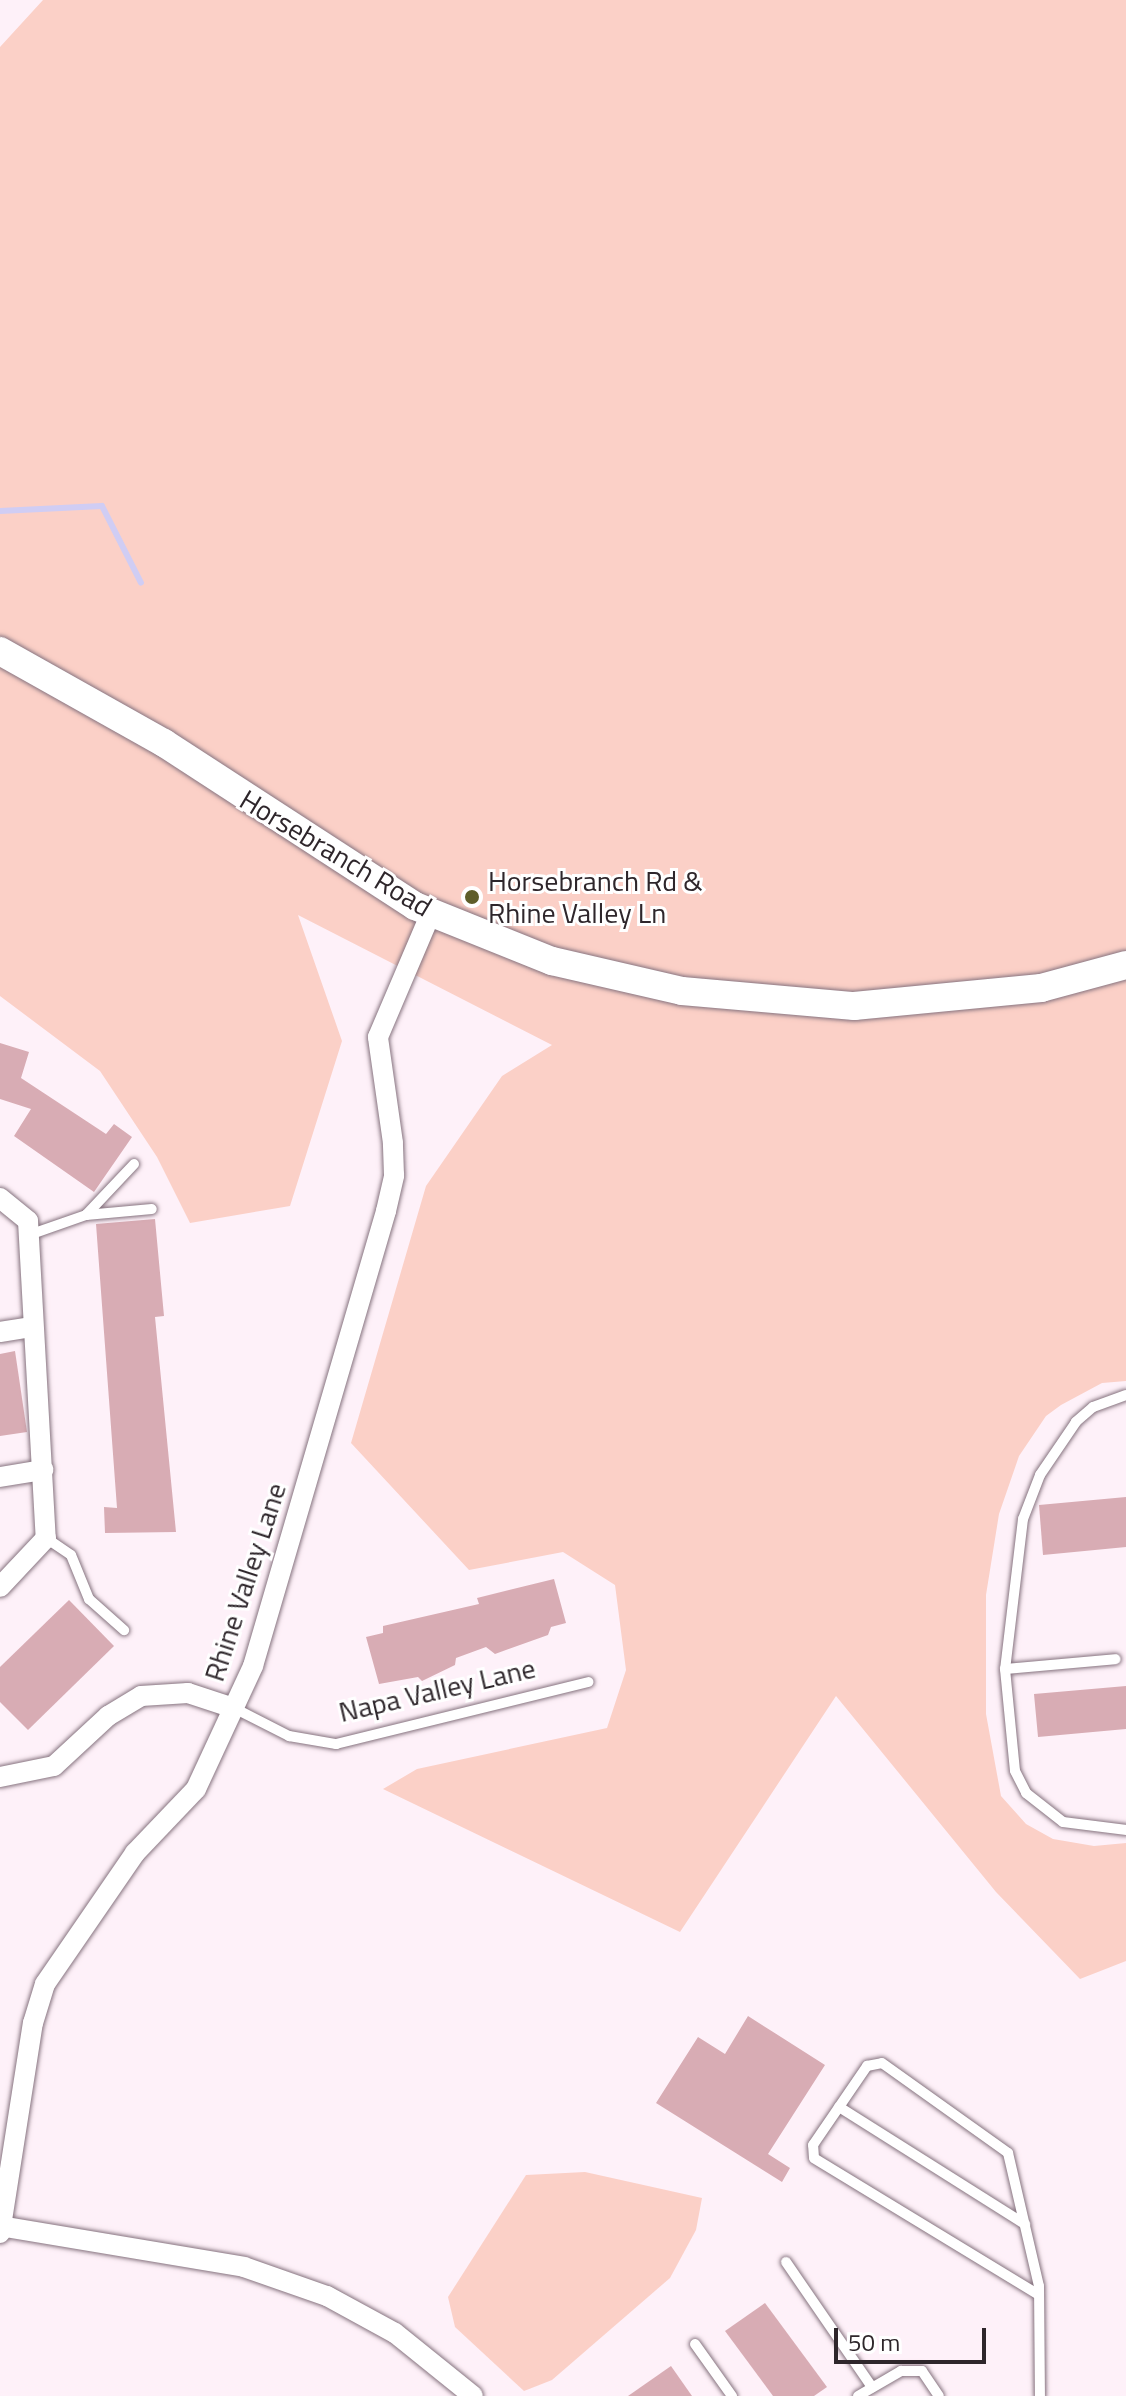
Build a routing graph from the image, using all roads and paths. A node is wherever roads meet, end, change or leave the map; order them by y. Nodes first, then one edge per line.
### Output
1 (0, 651) edge
2 (431, 913) junction
3 (1126, 965) edge
4 (134, 1164) dead end
5 (0, 1198) edge
6 (152, 1209) dead end
7 (86, 1215) junction
8 (25, 1236) junction
9 (31, 1327) junction
10 (0, 1332) edge
11 (1126, 1395) edge
12 (43, 1470) junction
13 (0, 1477) edge
14 (46, 1538) junction
15 (0, 1587) edge
16 (124, 1630) dead end
17 (1116, 1659) dead end
18 (1005, 1669) junction
19 (588, 1682) dead end
20 (234, 1708) junction
21 (0, 1777) edge
22 (1126, 1830) edge
23 (839, 2107) junction
24 (1025, 2224) junction
25 (1, 2228) edge
26 (786, 2262) dead end
27 (1039, 2295) junction
28 (695, 2344) dead end
29 (872, 2387) junction
30 (473, 2396) edge
31 (732, 2396) edge
32 (858, 2396) edge
33 (939, 2396) edge
34 (1040, 2396) edge

1 - 2 street, Horsebranch Road
2 - 3 street, Horsebranch Road
2 - 20 street, Rhine Valley Lane
4 - 7 lane
5 - 8 street
6 - 7 lane
7 - 8 lane
8 - 9 street
9 - 10 street
9 - 12 street
11 - 18 lane
12 - 13 street
12 - 14 street
14 - 15 street
14 - 16 lane
17 - 18 lane
18 - 22 lane
19 - 20 lane, Napa Valley Lane
20 - 21 street, Napa Valley Lane
20 - 25 street, Rhine Valley Lane
23 - 24 lane
23 - 24 lane
23 - 27 lane
24 - 27 lane
25 - 30 street
26 - 29 lane
27 - 34 lane
28 - 31 lane
29 - 32 lane
29 - 33 lane

